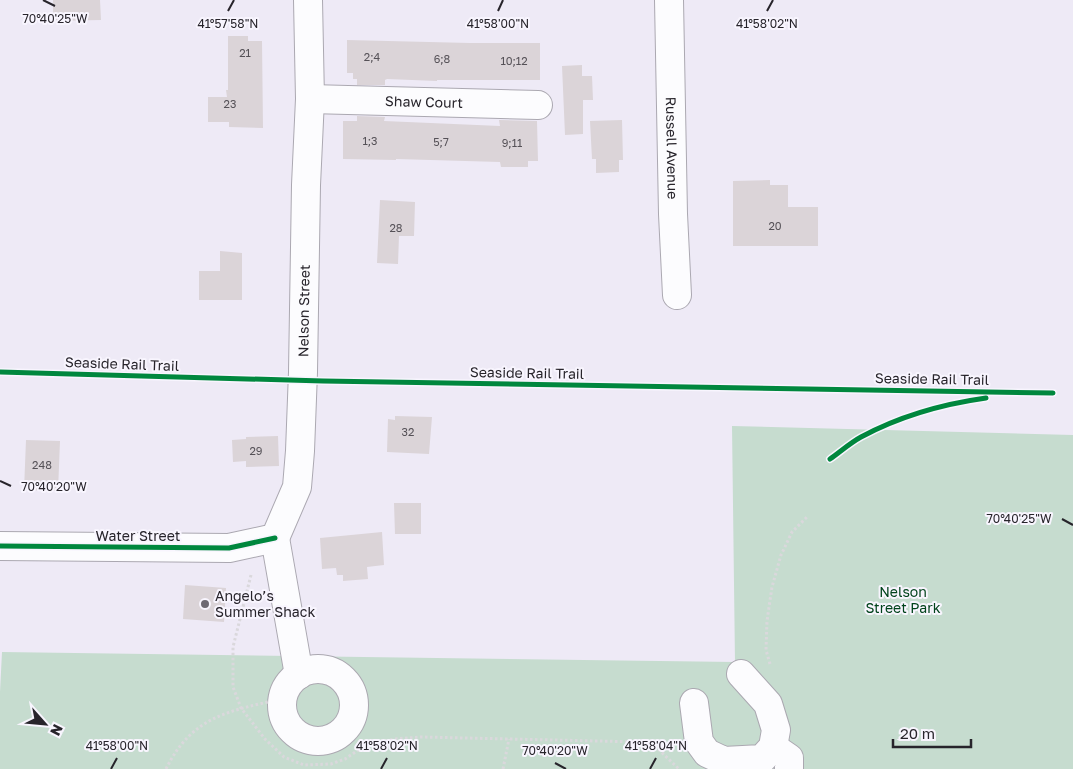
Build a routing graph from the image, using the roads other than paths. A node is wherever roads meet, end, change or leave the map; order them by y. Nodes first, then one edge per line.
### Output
1 (308, 0) edge
2 (669, 0) edge
3 (310, 100) junction
4 (538, 105) dead end
5 (677, 294) dead end
6 (275, 538) junction
7 (0, 546) edge
8 (300, 674) junction
9 (742, 674) dead end
10 (694, 704) dead end
11 (773, 747) junction
12 (789, 769) edge

1 - 3 street, Nelson Street
2 - 5 street, Russell Avenue
3 - 4 street, Shaw Court
3 - 6 street, Nelson Street
6 - 7 street, Water Street
6 - 8 street
8 - 8 street
9 - 11 street
10 - 11 street
11 - 12 street

